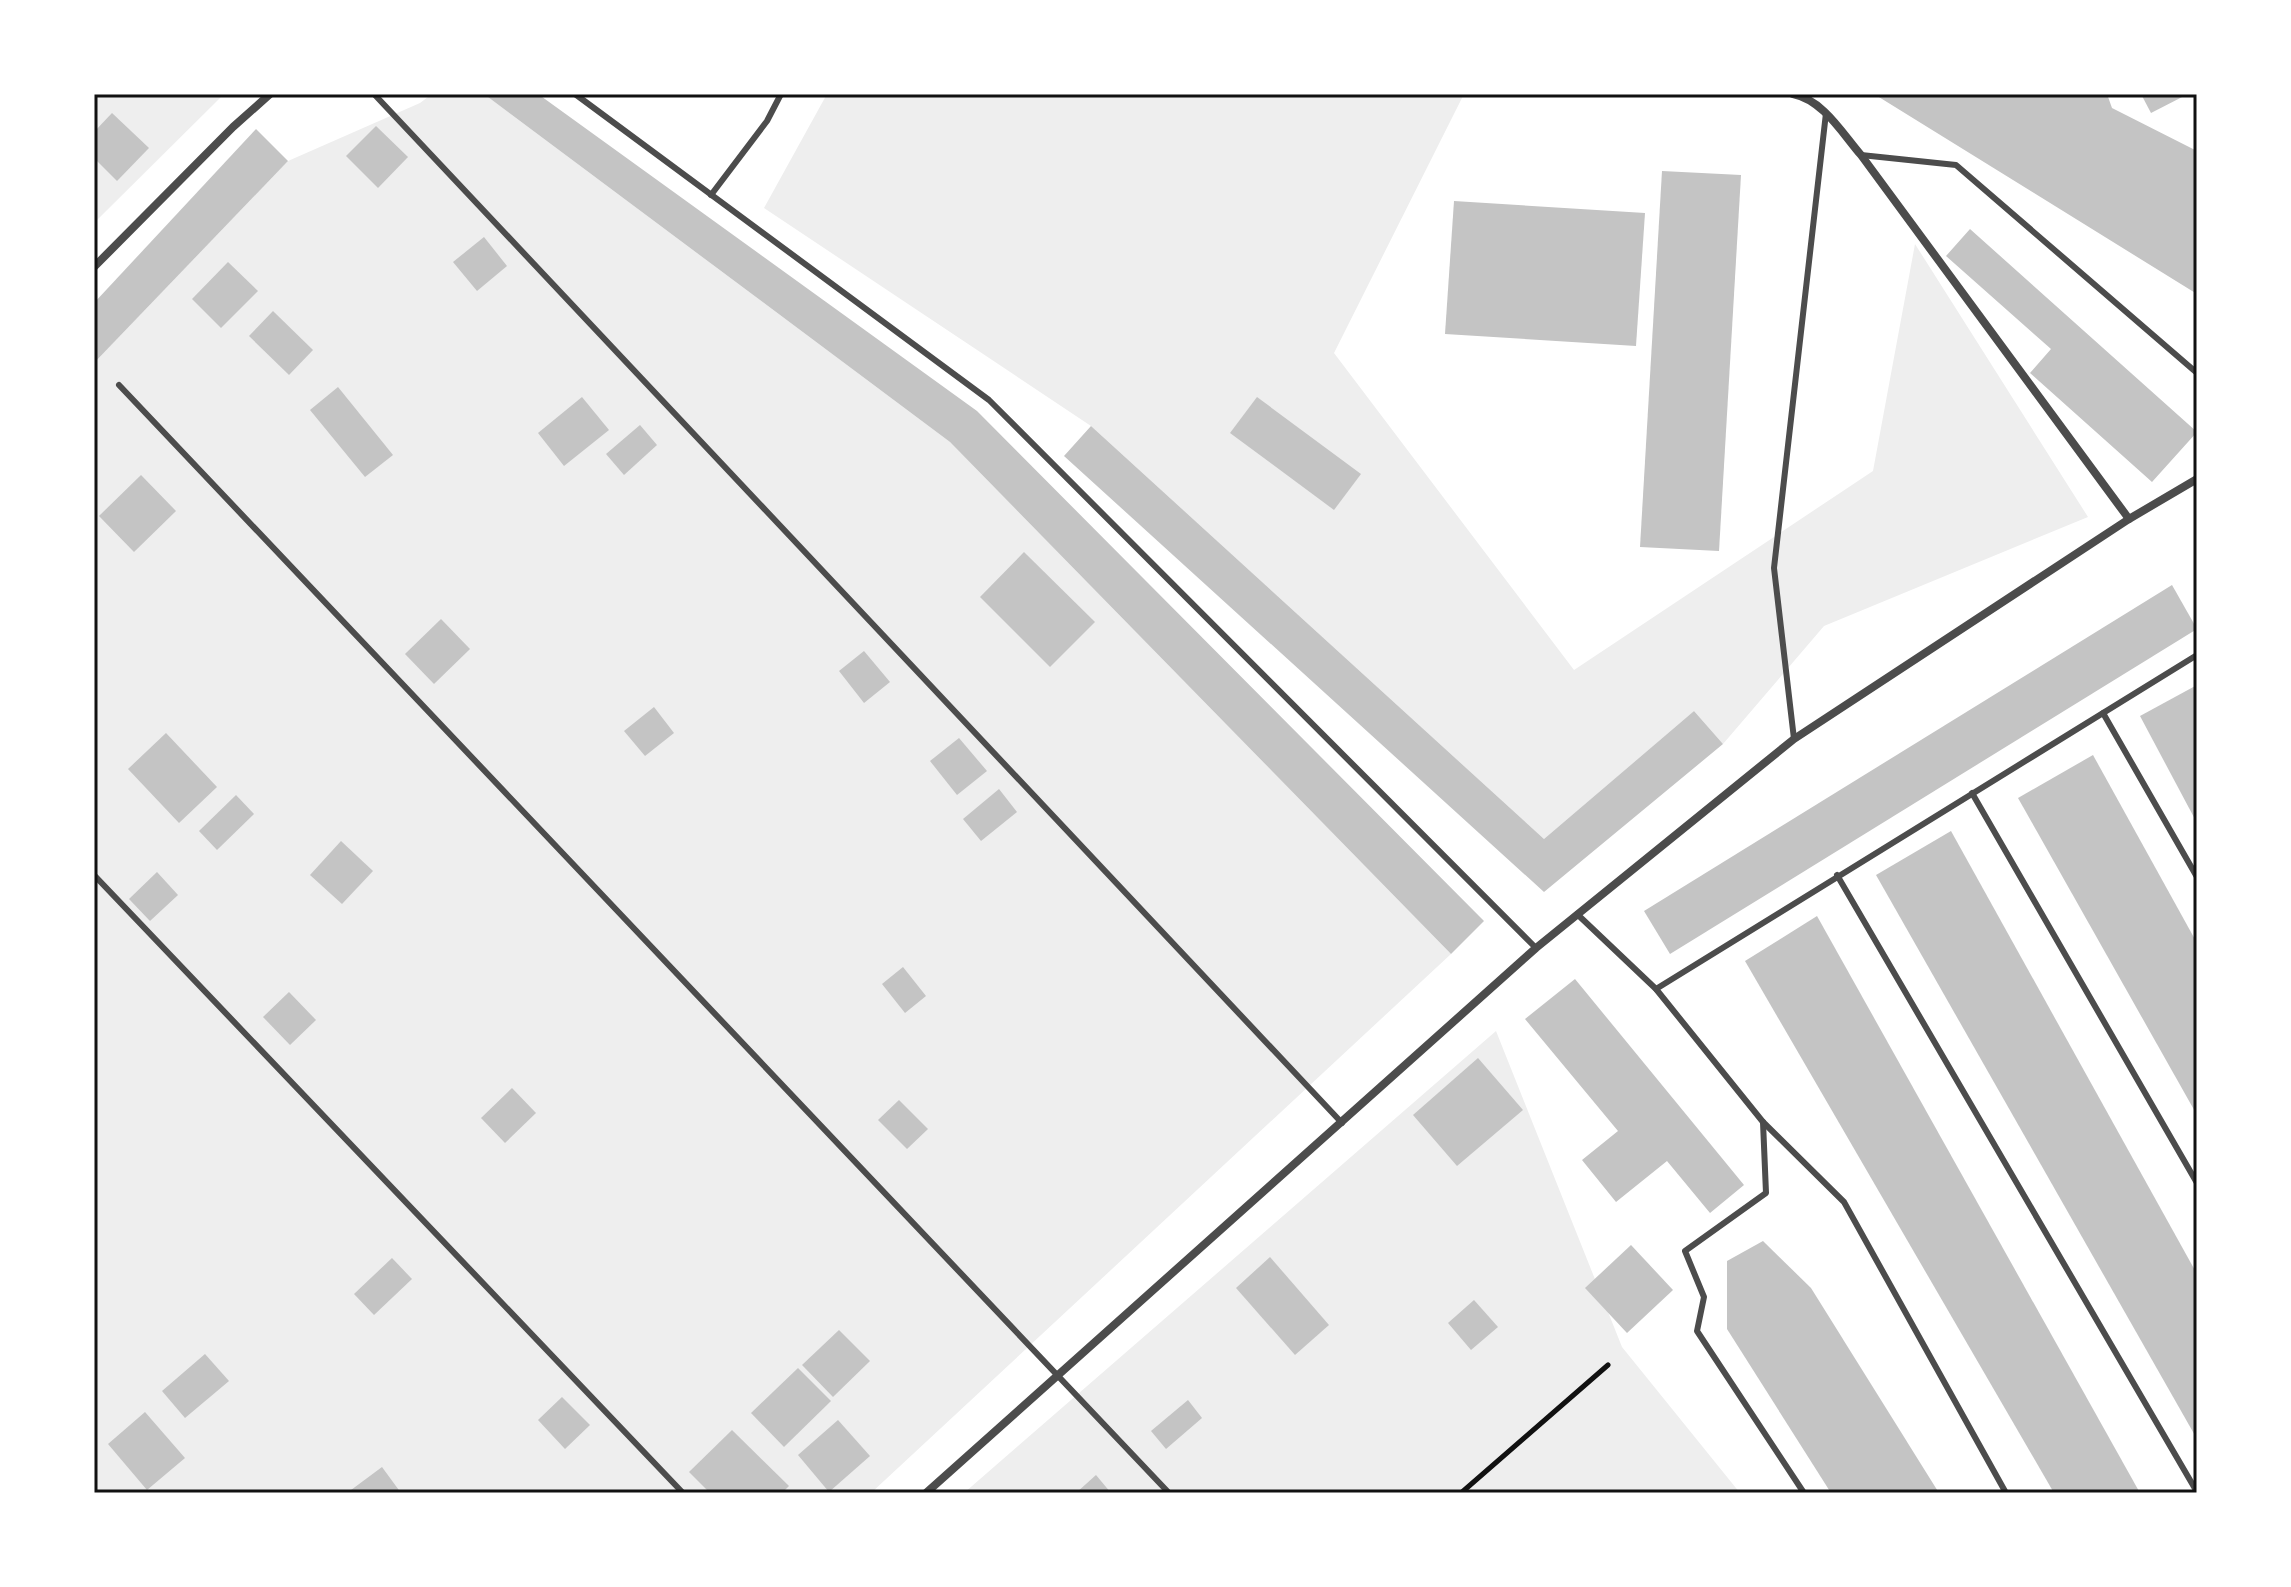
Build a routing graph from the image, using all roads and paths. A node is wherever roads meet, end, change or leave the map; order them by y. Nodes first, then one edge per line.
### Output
1 (270, 94) edge
2 (374, 94) edge
3 (575, 94) edge
4 (781, 94) edge
5 (1793, 94) edge
6 (1826, 113) junction
7 (1861, 155) junction
8 (711, 195) junction
9 (94, 267) edge
10 (2197, 373) edge
11 (119, 385) dead end
12 (2197, 479) edge
13 (2129, 519) junction
14 (2197, 655) edge
15 (2103, 713) junction
16 (1794, 739) junction
17 (1972, 793) junction
18 (94, 875) edge
19 (1837, 875) junction
20 (2197, 877) edge
21 (1577, 914) junction
22 (1536, 948) junction
23 (1656, 989) junction
24 (1763, 1122) junction
25 (1342, 1123) junction
26 (2197, 1183) edge
27 (1608, 1365) dead end
28 (1057, 1378) junction
29 (2197, 1492) edge
30 (683, 1493) edge
31 (926, 1493) edge
32 (1169, 1493) edge
33 (1461, 1493) edge
34 (1804, 1493) edge
35 (2006, 1493) edge

1 - 9 street
2 - 25 lane
3 - 8 lane
4 - 8 lane
5 - 6 street
6 - 7 street
6 - 16 lane
7 - 10 lane
7 - 13 street
8 - 22 lane
11 - 28 lane
12 - 13 street
13 - 16 street
14 - 15 lane
15 - 17 lane
15 - 20 lane
16 - 21 street
17 - 19 lane
17 - 26 lane
18 - 30 lane
19 - 23 lane
19 - 29 lane
21 - 22 street
21 - 23 lane
22 - 25 street
23 - 24 lane
24 - 34 lane
24 - 35 lane
25 - 28 street
27 - 33 path
28 - 31 street
28 - 32 lane

